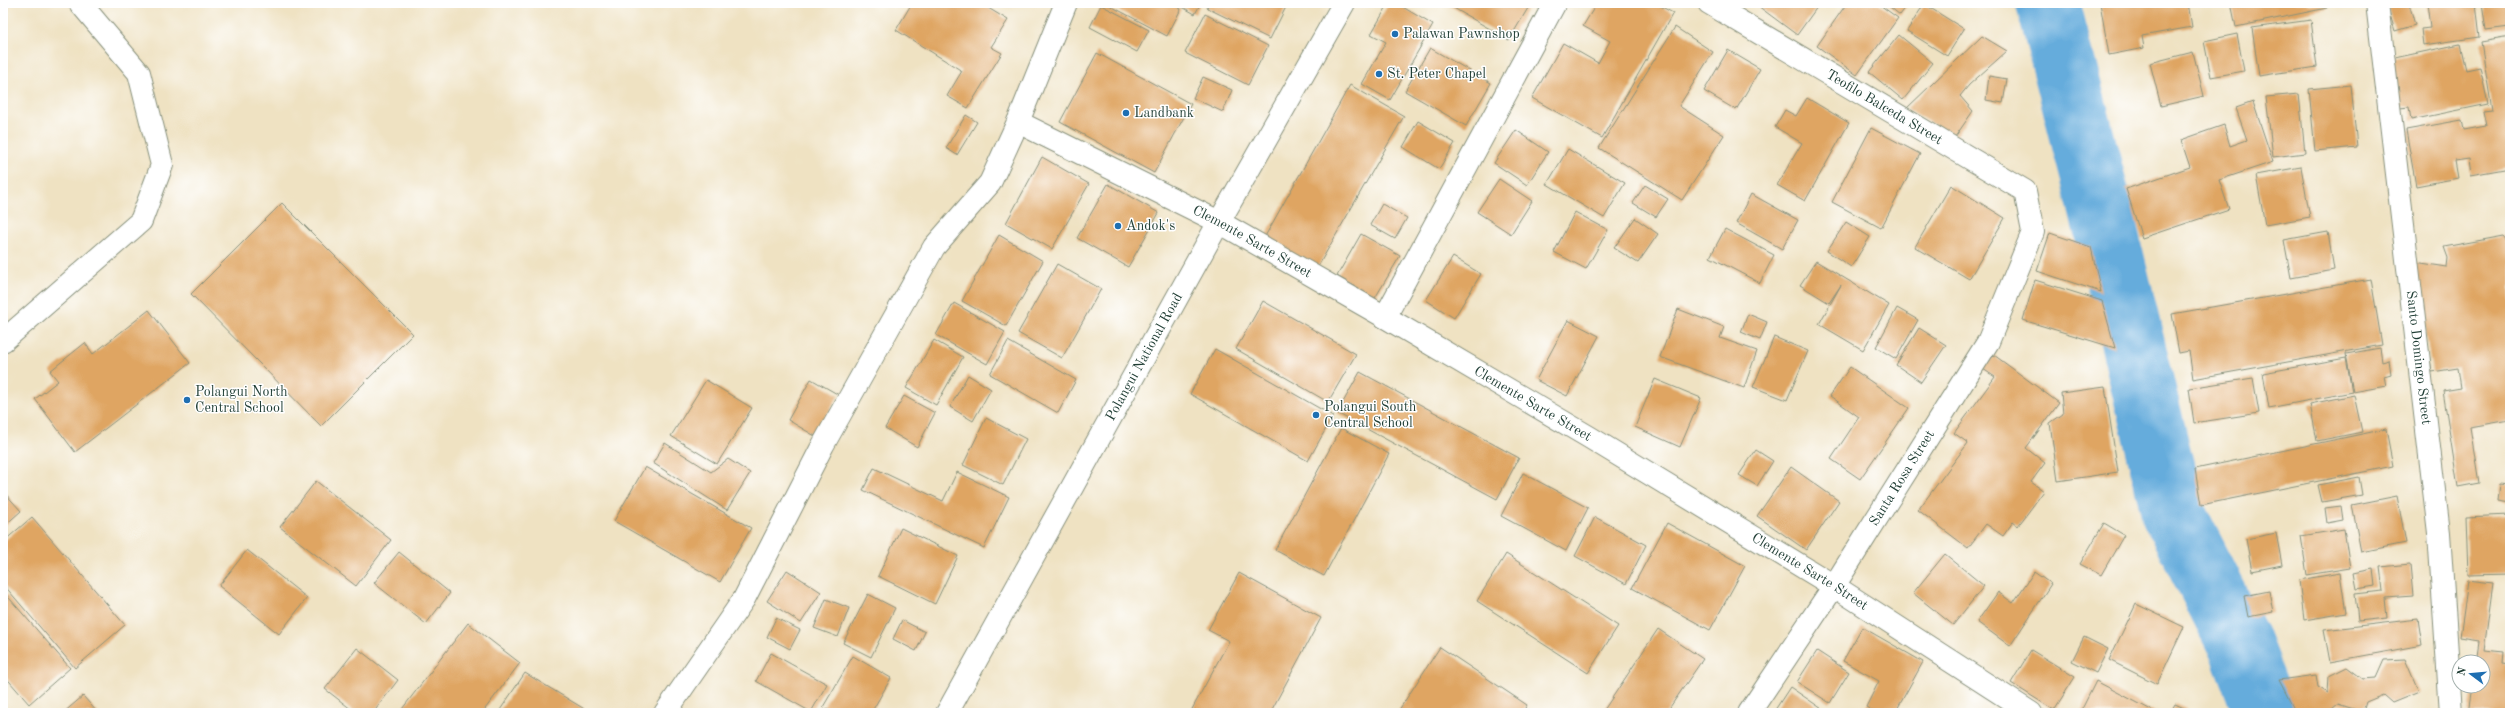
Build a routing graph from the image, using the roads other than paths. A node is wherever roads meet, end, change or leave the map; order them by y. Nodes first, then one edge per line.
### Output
1 (80, 3) edge
2 (1066, 3) edge
3 (1344, 3) edge
4 (1555, 3) edge
5 (1709, 3) edge
6 (2377, 3) edge
7 (1018, 122) junction
8 (1219, 222) junction
9 (2033, 232) joint
10 (1384, 318) junction
11 (3, 341) edge
12 (1834, 586) junction
13 (665, 713) edge
14 (947, 713) edge
15 (1749, 713) edge
16 (2031, 713) edge
17 (2451, 713) edge

1 - 11 street
2 - 7 street
3 - 8 street, Polangui National Road
4 - 10 street
5 - 9 street, Teofilo Balceda Street
6 - 17 street, Santo Domingo Street
7 - 8 street, Clemente Sarte Street
7 - 13 street
8 - 10 street, Clemente Sarte Street
8 - 14 street, Polangui National Road
9 - 12 street, Santa Rosa Street
10 - 12 street, Clemente Sarte Street
12 - 15 street, Santa Rosa Street
12 - 16 street, Clemente Sarte Street

